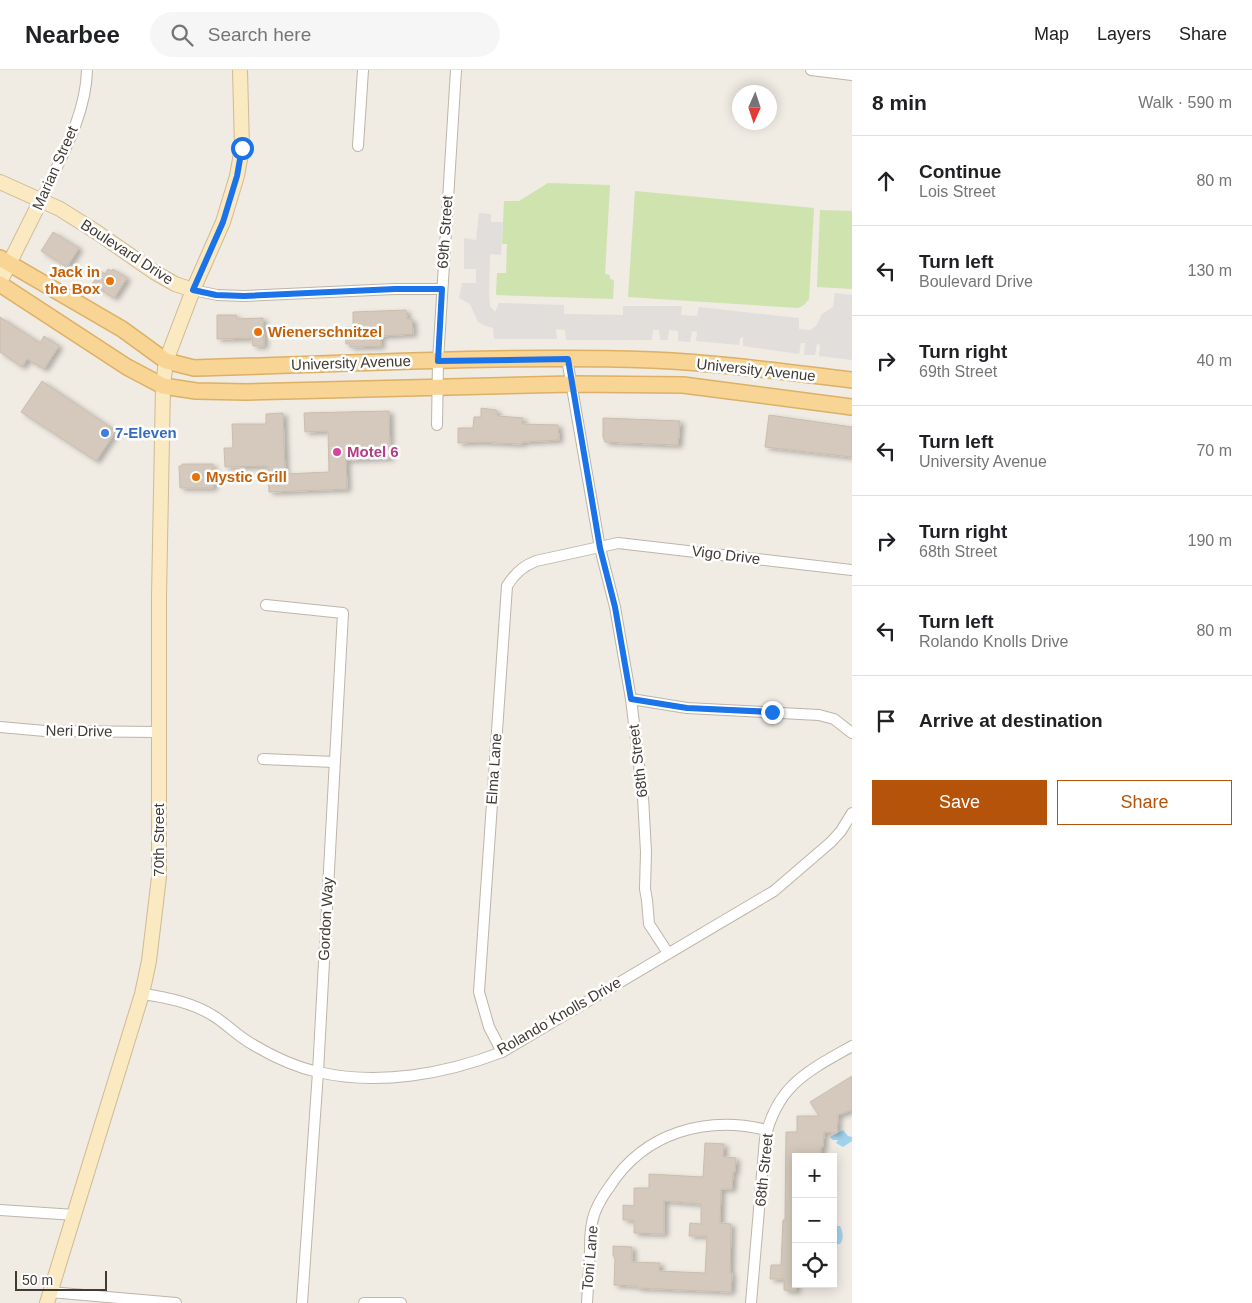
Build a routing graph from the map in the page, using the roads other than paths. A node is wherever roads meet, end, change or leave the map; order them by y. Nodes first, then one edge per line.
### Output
1 (87, 70) edge
2 (240, 70) edge
3 (363, 70) edge
4 (456, 70) edge
5 (811, 70) edge
6 (852, 75) edge
7 (358, 146) dead end
8 (0, 182) edge
9 (41, 200) junction
10 (5, 260) edge
11 (0, 283) edge
12 (442, 289) junction
13 (193, 290) junction
14 (568, 359) junction
15 (166, 361) junction
16 (438, 361) junction
17 (852, 380) edge
18 (572, 384) junction
19 (163, 386) junction
20 (438, 387) junction
21 (852, 407) edge
22 (437, 425) dead end
23 (600, 548) junction
24 (852, 570) edge
25 (266, 605) dead end
26 (631, 699) junction
27 (0, 727) edge
28 (159, 732) junction
29 (852, 733) edge
30 (263, 759) dead end
31 (334, 762) junction
32 (852, 813) edge
33 (668, 953) junction
34 (142, 994) junction
35 (852, 1046) edge
36 (502, 1052) junction
37 (318, 1072) junction
38 (767, 1130) junction
39 (0, 1210) edge
40 (75, 1215) junction
41 (48, 1297) edge
42 (176, 1303) edge
43 (302, 1303) edge
44 (364, 1303) edge
45 (401, 1303) edge
46 (587, 1303) edge
47 (751, 1303) edge

1 - 9 street, Marian Street
2 - 13 main road, 70th Street
3 - 7 street
4 - 12 street, 69th Street
5 - 6 street
8 - 9 main road, Boulevard Drive
9 - 10 main road, Marian Street
9 - 13 main road, Boulevard Drive
10 - 11 main road, Marian Street
10 - 15 main road, University Avenue
11 - 19 main road, University Avenue
12 - 13 street, Boulevard Drive
12 - 16 street, 69th Street
13 - 15 main road, 70th Street
14 - 16 main road, University Avenue
14 - 17 main road, University Avenue
14 - 18 street, 68th Street
15 - 16 main road, University Avenue
15 - 19 main road, 70th Street
16 - 20 street, 69th Street
18 - 20 main road, University Avenue
18 - 21 main road, University Avenue
18 - 23 street, 68th Street
19 - 20 main road, University Avenue
19 - 28 main road, 70th Street
20 - 22 street, 69th Street
23 - 24 street, Vigo Drive
23 - 26 street, 68th Street
23 - 36 street, Elma Lane
25 - 31 street, Gordon Way
26 - 29 street
26 - 33 street, 68th Street
27 - 28 street, Neri Drive
28 - 34 main road, 70th Street
30 - 31 street
31 - 37 street, Gordon Way
32 - 33 street, Rolando Knolls Drive
33 - 36 street, Rolando Knolls Drive
34 - 37 street, Rolando Knolls Drive
34 - 40 main road, 70th Street
35 - 38 street, 68th Street
36 - 37 street, Rolando Knolls Drive
37 - 43 street, Gordon Way
38 - 46 street, Toni Lane
38 - 47 street, 68th Street
39 - 40 street
40 - 41 main road, 70th Street
41 - 42 street
44 - 45 street

